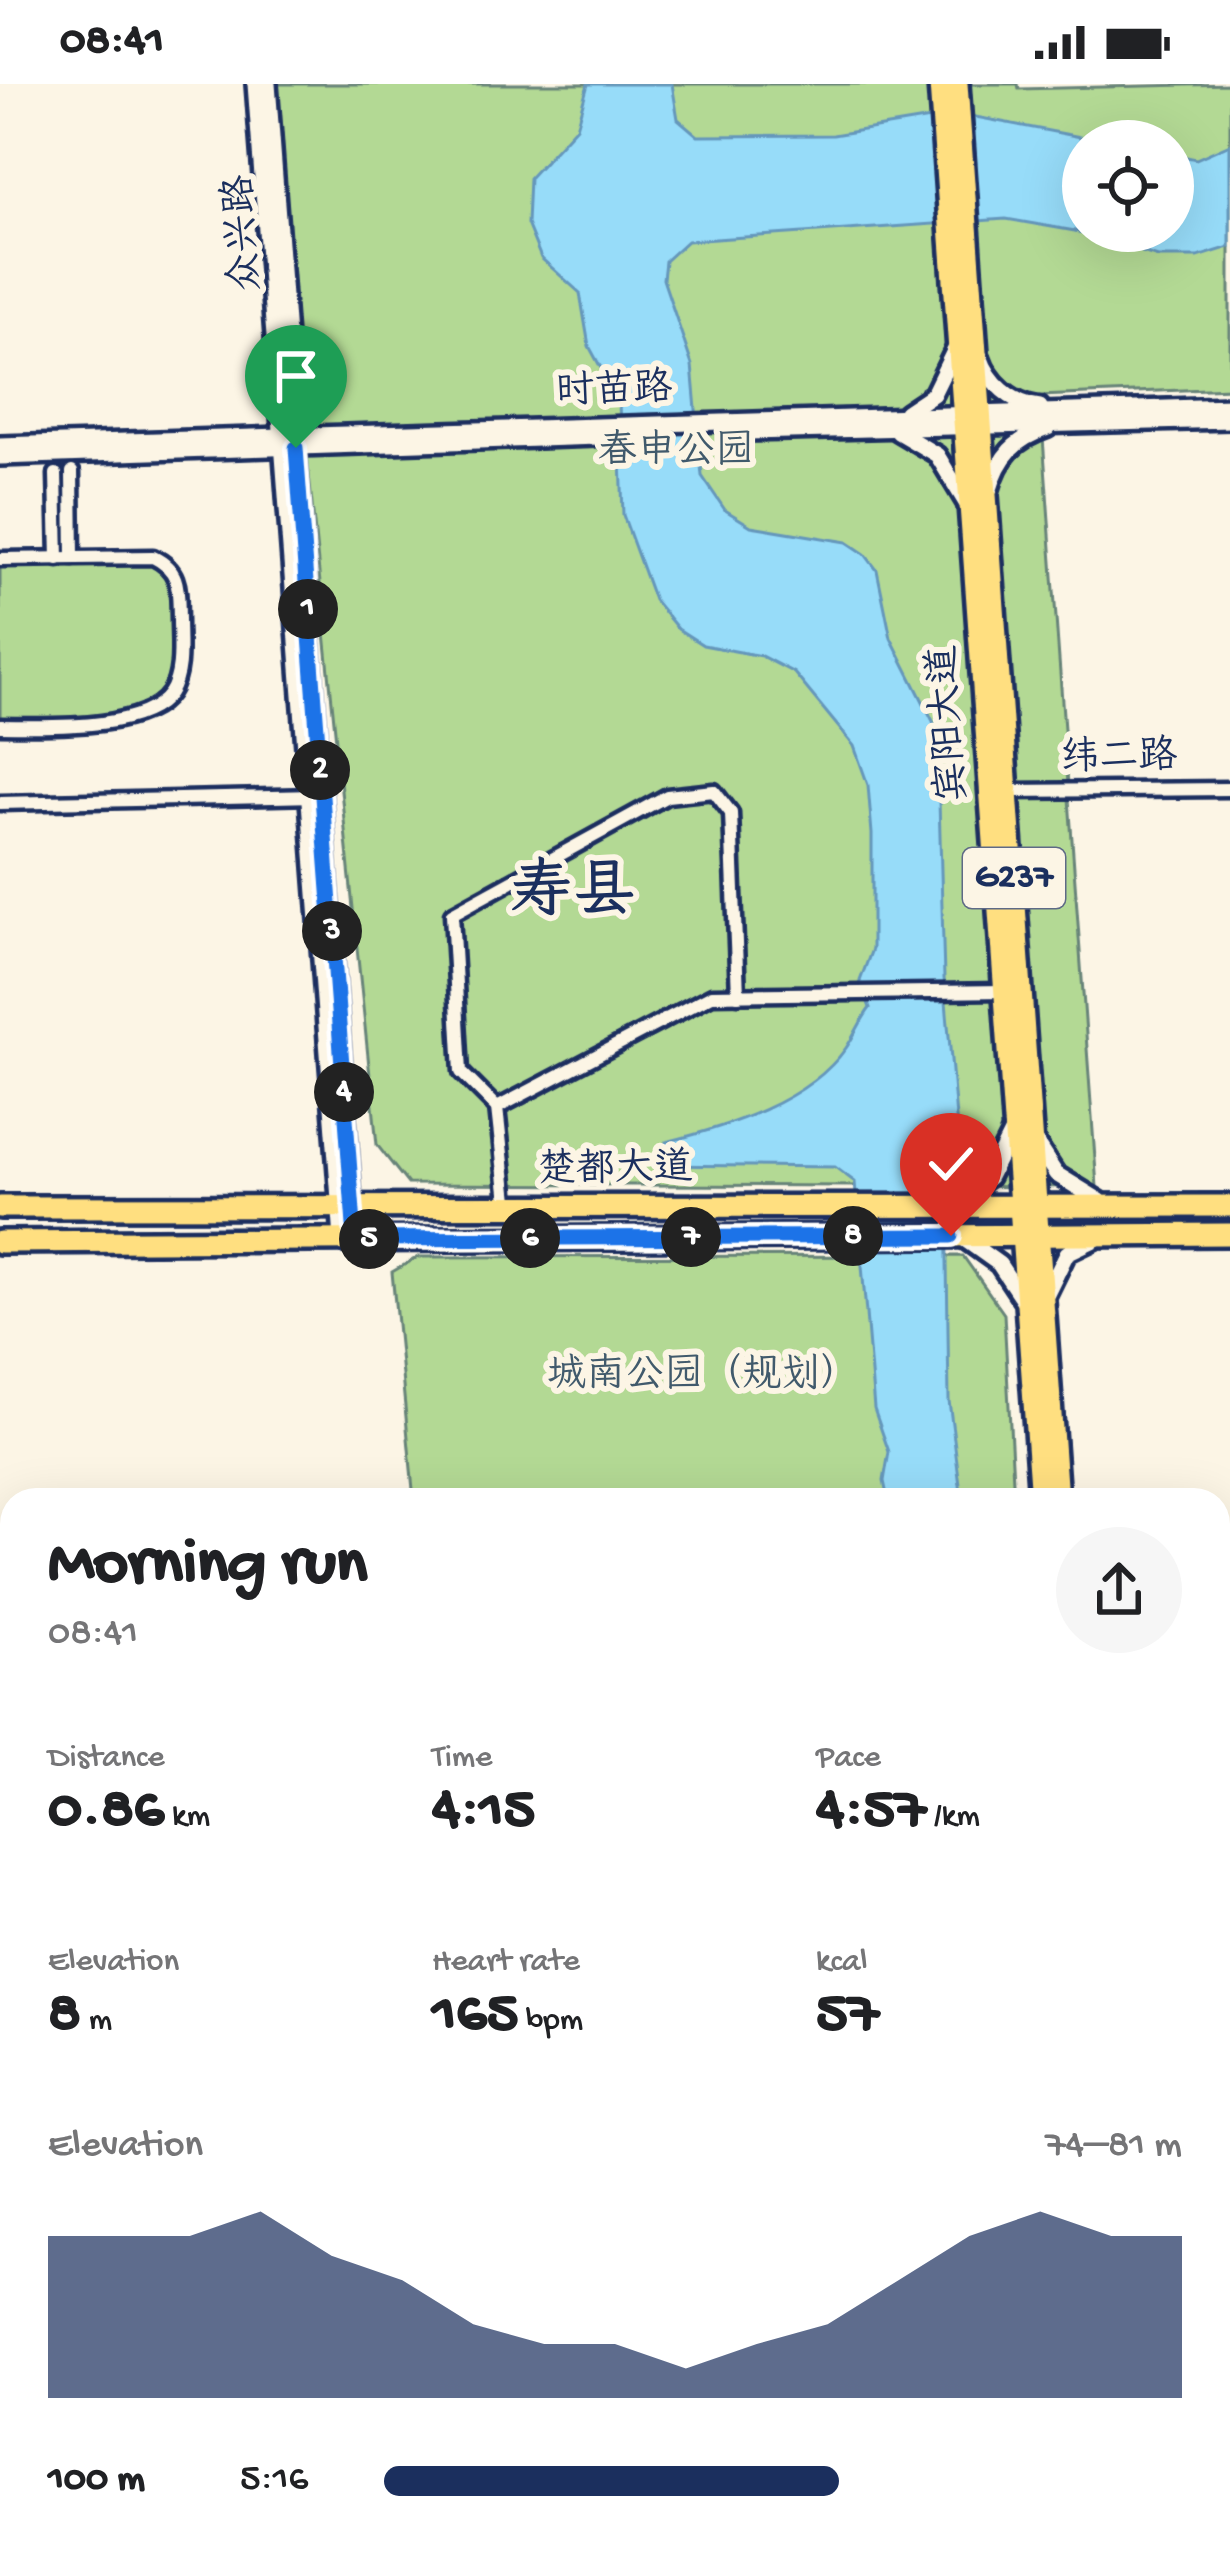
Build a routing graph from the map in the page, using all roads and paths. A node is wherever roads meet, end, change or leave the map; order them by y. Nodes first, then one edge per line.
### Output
1 (255, 84) edge
2 (268, 84) edge
3 (940, 84) edge
4 (957, 84) edge
5 (961, 256) junction
6 (967, 330) junction
7 (1230, 406) edge
8 (1066, 417) junction
9 (973, 420) junction
10 (1230, 420) edge
11 (886, 423) junction
12 (0, 445) edge
13 (287, 445) junction
14 (0, 457) edge
15 (72, 472) dead end
16 (56, 474) dead end
17 (981, 521) junction
18 (73, 558) junction
19 (58, 559) junction
20 (0, 560) edge
21 (0, 726) edge
22 (1230, 789) edge
23 (1009, 791) junction
24 (316, 796) junction
25 (0, 803) edge
26 (1005, 992) junction
27 (738, 995) junction
28 (496, 1108) junction
29 (1022, 1119) junction
30 (947, 1205) junction
31 (1028, 1206) junction
32 (1114, 1206) junction
33 (1230, 1206) edge
34 (0, 1207) edge
35 (353, 1210) junction
36 (508, 1210) junction
37 (1230, 1234) edge
38 (1118, 1235) junction
39 (953, 1236) junction
40 (1030, 1236) junction
41 (348, 1239) junction
42 (0, 1242) edge
43 (1037, 1316) junction
44 (1041, 1488) edge
45 (1056, 1488) edge

1 - 13 street, 众兴路
2 - 13 street, 众兴路
3 - 5 main road, 宾阳大道 / G237
4 - 5 main road, 宾阳大道 / G237
5 - 6 main road, 宾阳大道 / G237
6 - 8 street
6 - 9 main road, 宾阳大道 / G237
6 - 11 street
7 - 8 street, 时苗路
8 - 9 street, 时苗路
8 - 10 street, 时苗路
8 - 17 street
9 - 11 street, 时苗路
9 - 17 main road, 宾阳大道 / G237
11 - 13 street, 时苗路
11 - 17 street
12 - 13 street, 时苗路
13 - 14 street, 时苗路
13 - 24 street, 众兴路
15 - 18 street
16 - 19 street
17 - 23 main road, 宾阳大道 / G237
17 - 26 main road, 宾阳大道 / G237
18 - 19 street
18 - 21 street
19 - 20 street
22 - 23 street, 纬二路
23 - 29 main road, 宾阳大道 / G237
24 - 25 street
24 - 35 street, 众兴路
24 - 41 street, 众兴路
26 - 27 street
26 - 29 main road, 宾阳大道 / G237
27 - 28 street
27 - 28 street
28 - 36 street
29 - 30 street
29 - 31 main road, 宾阳大道 / G237
29 - 32 street
30 - 31 main road, 楚都大道
30 - 36 main road, 楚都大道
31 - 32 main road, 楚都大道
31 - 40 main road, 宾阳大道 / G237
32 - 33 main road, 楚都大道
34 - 35 main road, 楚都大道
35 - 36 main road, 楚都大道
35 - 41 street, 众兴路
37 - 38 main road, 楚都大道
38 - 40 main road, 楚都大道
38 - 43 street
39 - 40 main road, 楚都大道
39 - 41 main road, 楚都大道
39 - 43 street
40 - 43 main road, 宾阳大道 / G237
41 - 42 main road, 楚都大道
43 - 44 main road, 宾阳大道 / G237
43 - 45 main road, 宾阳大道 / G237

